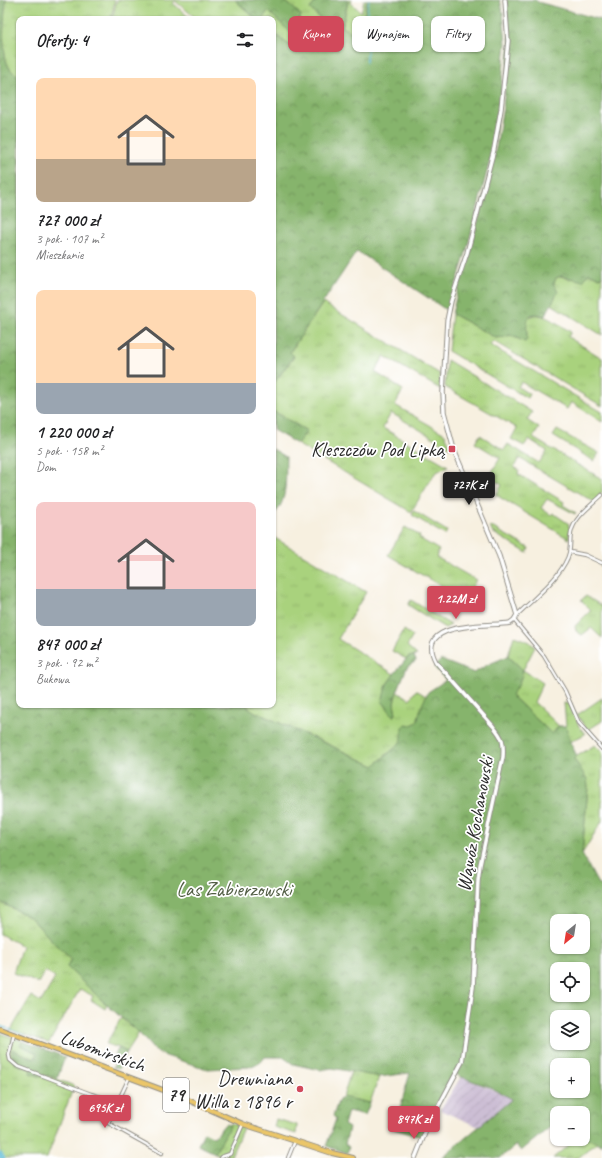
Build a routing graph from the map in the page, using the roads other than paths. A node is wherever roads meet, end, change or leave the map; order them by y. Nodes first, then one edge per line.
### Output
1 (505, 0) edge
2 (602, 495) edge
3 (570, 552) junction
4 (602, 563) edge
5 (517, 615) junction
6 (514, 620) junction
7 (602, 748) edge
8 (0, 1029) edge
9 (14, 1034) junction
10 (129, 1077) junction
11 (117, 1102) junction
12 (243, 1124) junction
13 (295, 1141) junction
14 (162, 1153) dead end
15 (221, 1157) dead end
16 (288, 1158) edge
17 (353, 1158) edge
18 (415, 1158) edge

1 - 5 street
2 - 3 street
3 - 4 street
3 - 5 street
5 - 6 street
6 - 7 street
6 - 18 street, Wąwóz Kochanowski
8 - 9 main road, Lubomirskich / 79
9 - 10 main road, Lubomirskich / 79
9 - 11 street
10 - 11 street
10 - 12 main road, Lubomirskich / 79
11 - 14 street
12 - 13 main road, Lubomirskich / 79
12 - 15 street
13 - 16 street
13 - 17 main road, Lubomirskich / 79

